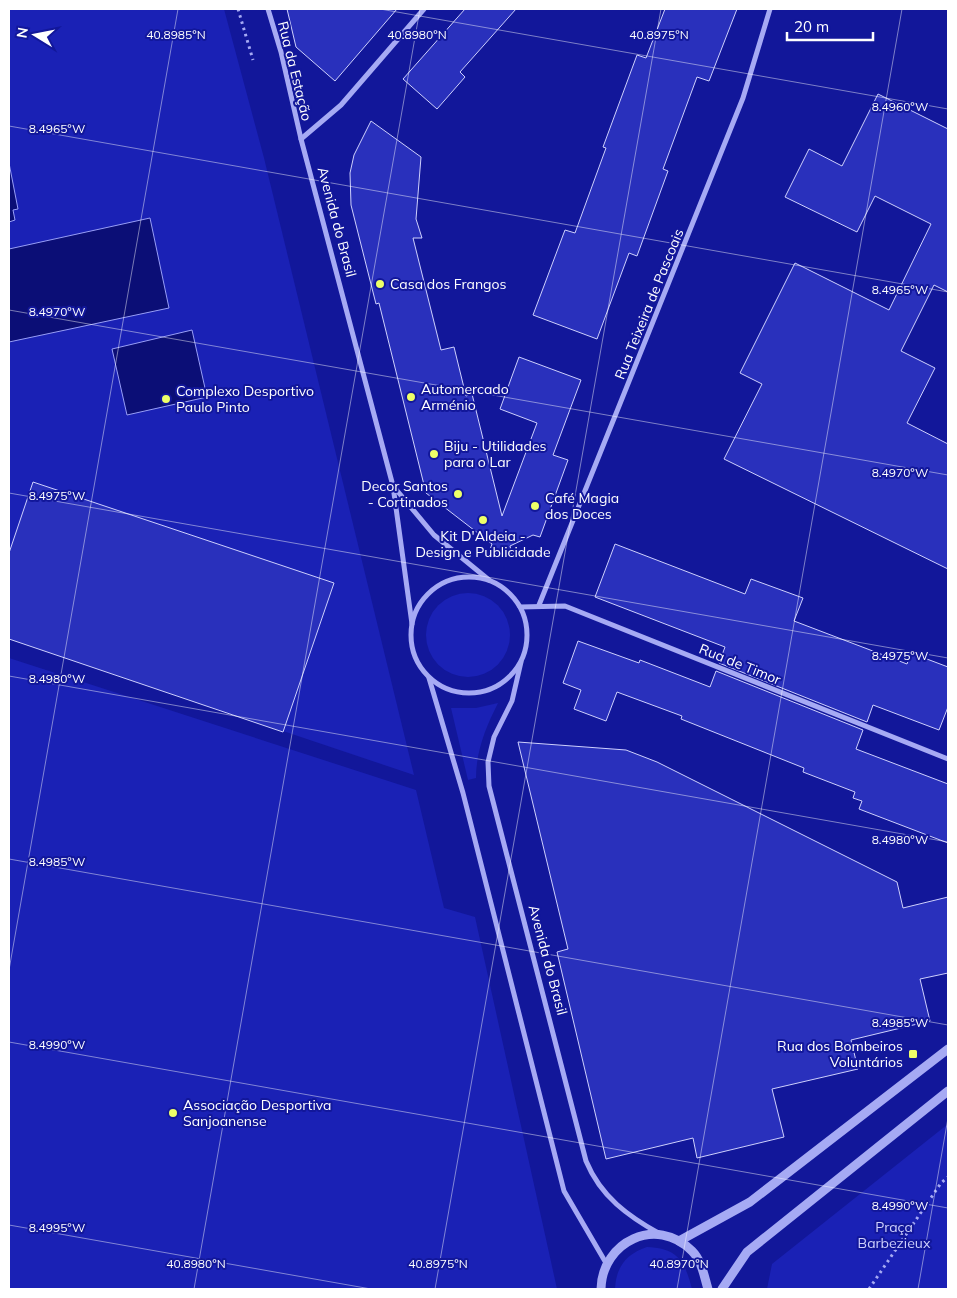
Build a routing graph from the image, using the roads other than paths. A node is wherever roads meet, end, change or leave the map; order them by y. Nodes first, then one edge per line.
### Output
1 (268, 9) edge
2 (424, 9) edge
3 (770, 9) edge
4 (300, 139) junction
5 (393, 486) junction
6 (490, 580) junction
7 (539, 605) junction
8 (520, 607) junction
9 (412, 624) junction
10 (521, 662) junction
11 (429, 678) junction
12 (948, 759) edge
13 (948, 1049) edge
14 (948, 1091) edge
15 (663, 1235) junction
16 (679, 1241) junction
17 (606, 1263) junction
18 (601, 1289) edge
19 (708, 1289) edge
20 (722, 1289) edge

1 - 4 street, Rua da Estação
2 - 4 street
3 - 7 street, Rua Teixeira de Pascoais
4 - 5 street, Avenida do Brasil
5 - 6 street, Avenida do Brasil
5 - 9 street, Avenida do Brasil
6 - 8 street, Avenida do Brasil
6 - 9 street, Avenida do Brasil
7 - 8 street, Rua de Timor
7 - 12 street, Rua de Timor
8 - 10 street, Avenida do Brasil
9 - 11 street, Avenida do Brasil
10 - 11 street, Avenida do Brasil
10 - 15 street, Avenida do Brasil
11 - 17 street, Avenida do Brasil
13 - 16 street
14 - 20 street
15 - 16 street, Avenida do Brasil
15 - 17 street, Avenida do Brasil
16 - 19 street, Avenida do Brasil
17 - 18 street

